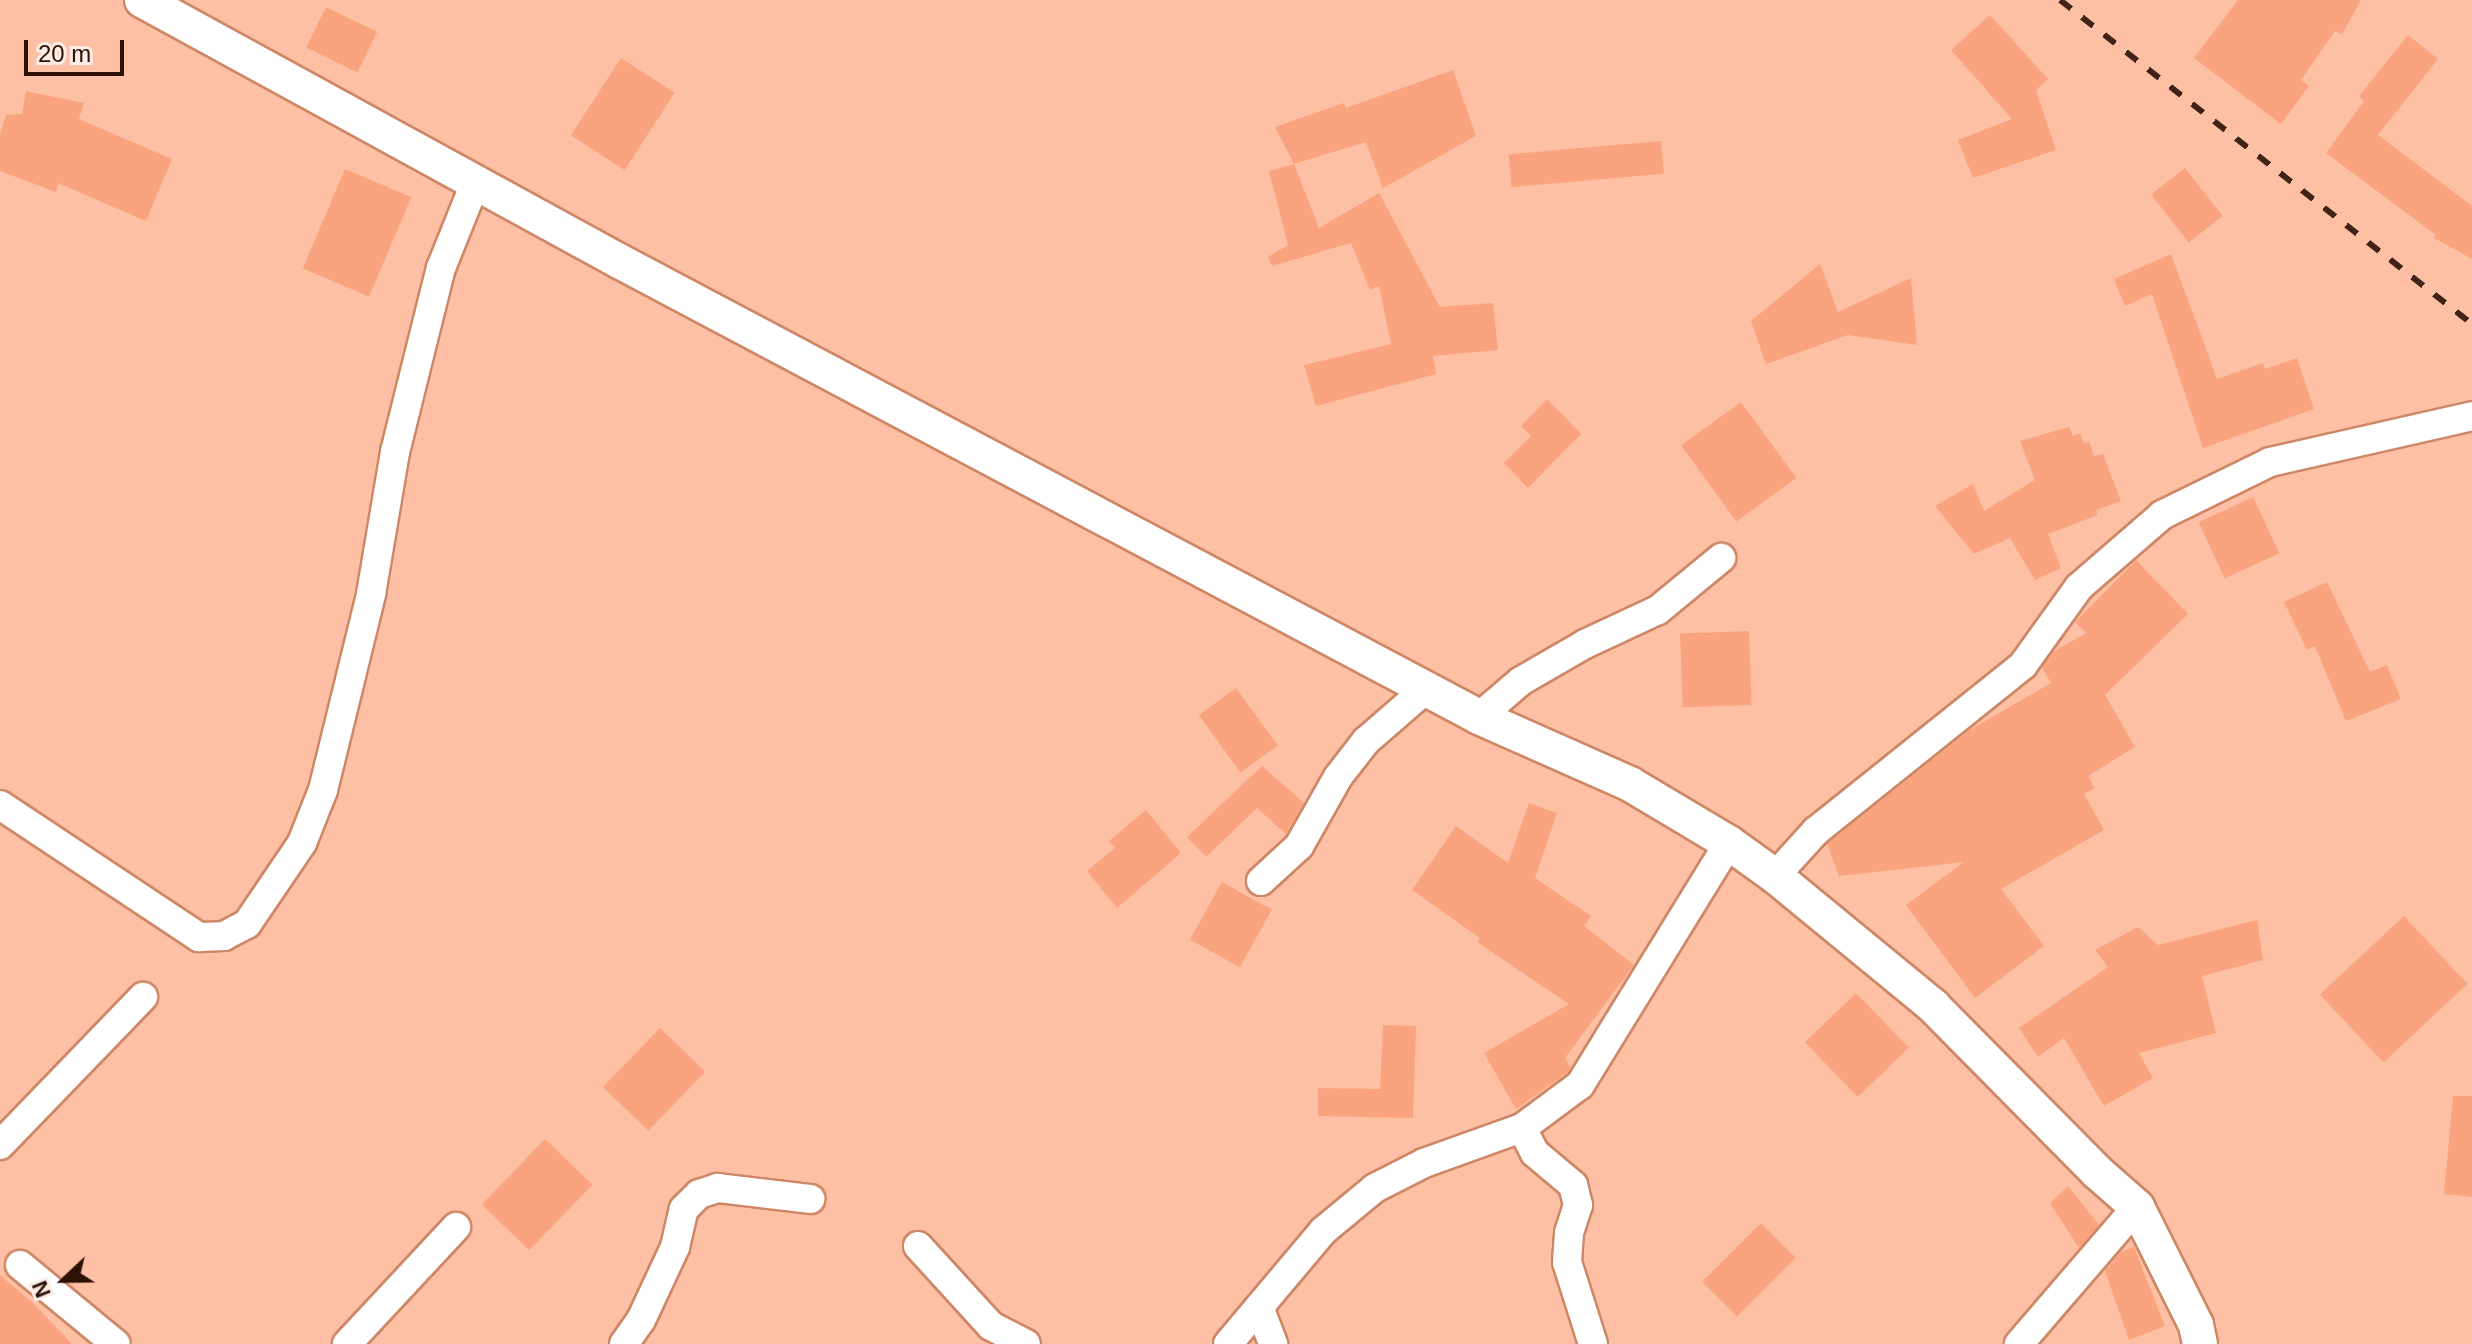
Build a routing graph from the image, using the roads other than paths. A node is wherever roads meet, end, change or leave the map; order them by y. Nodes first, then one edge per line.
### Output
1 (142, 0) edge
2 (476, 181) junction
3 (2472, 416) edge
4 (1721, 558) dead end
5 (1427, 688) junction
6 (1479, 717) junction
7 (0, 805) edge
8 (1729, 843) junction
9 (1775, 876) junction
10 (1261, 881) dead end
11 (143, 997) dead end
12 (1522, 1128) junction
13 (0, 1145) edge
14 (810, 1199) dead end
15 (2137, 1207) junction
16 (456, 1227) dead end
17 (918, 1246) dead end
18 (20, 1265) dead end
19 (1259, 1307) junction
20 (116, 1344) edge
21 (347, 1344) edge
22 (624, 1344) edge
23 (1026, 1344) edge
24 (1228, 1344) edge
25 (1273, 1344) edge
26 (1593, 1344) edge
27 (2019, 1344) edge
28 (2200, 1344) edge

1 - 2 street
2 - 5 street
2 - 7 street
3 - 9 street
4 - 6 street
5 - 6 street
5 - 10 street
6 - 8 street
8 - 9 street
8 - 12 street
9 - 15 street
11 - 13 street
12 - 19 street
12 - 26 street
14 - 22 street
15 - 27 street
15 - 28 street
16 - 21 street
17 - 23 street
18 - 20 street
19 - 24 street
19 - 25 street

